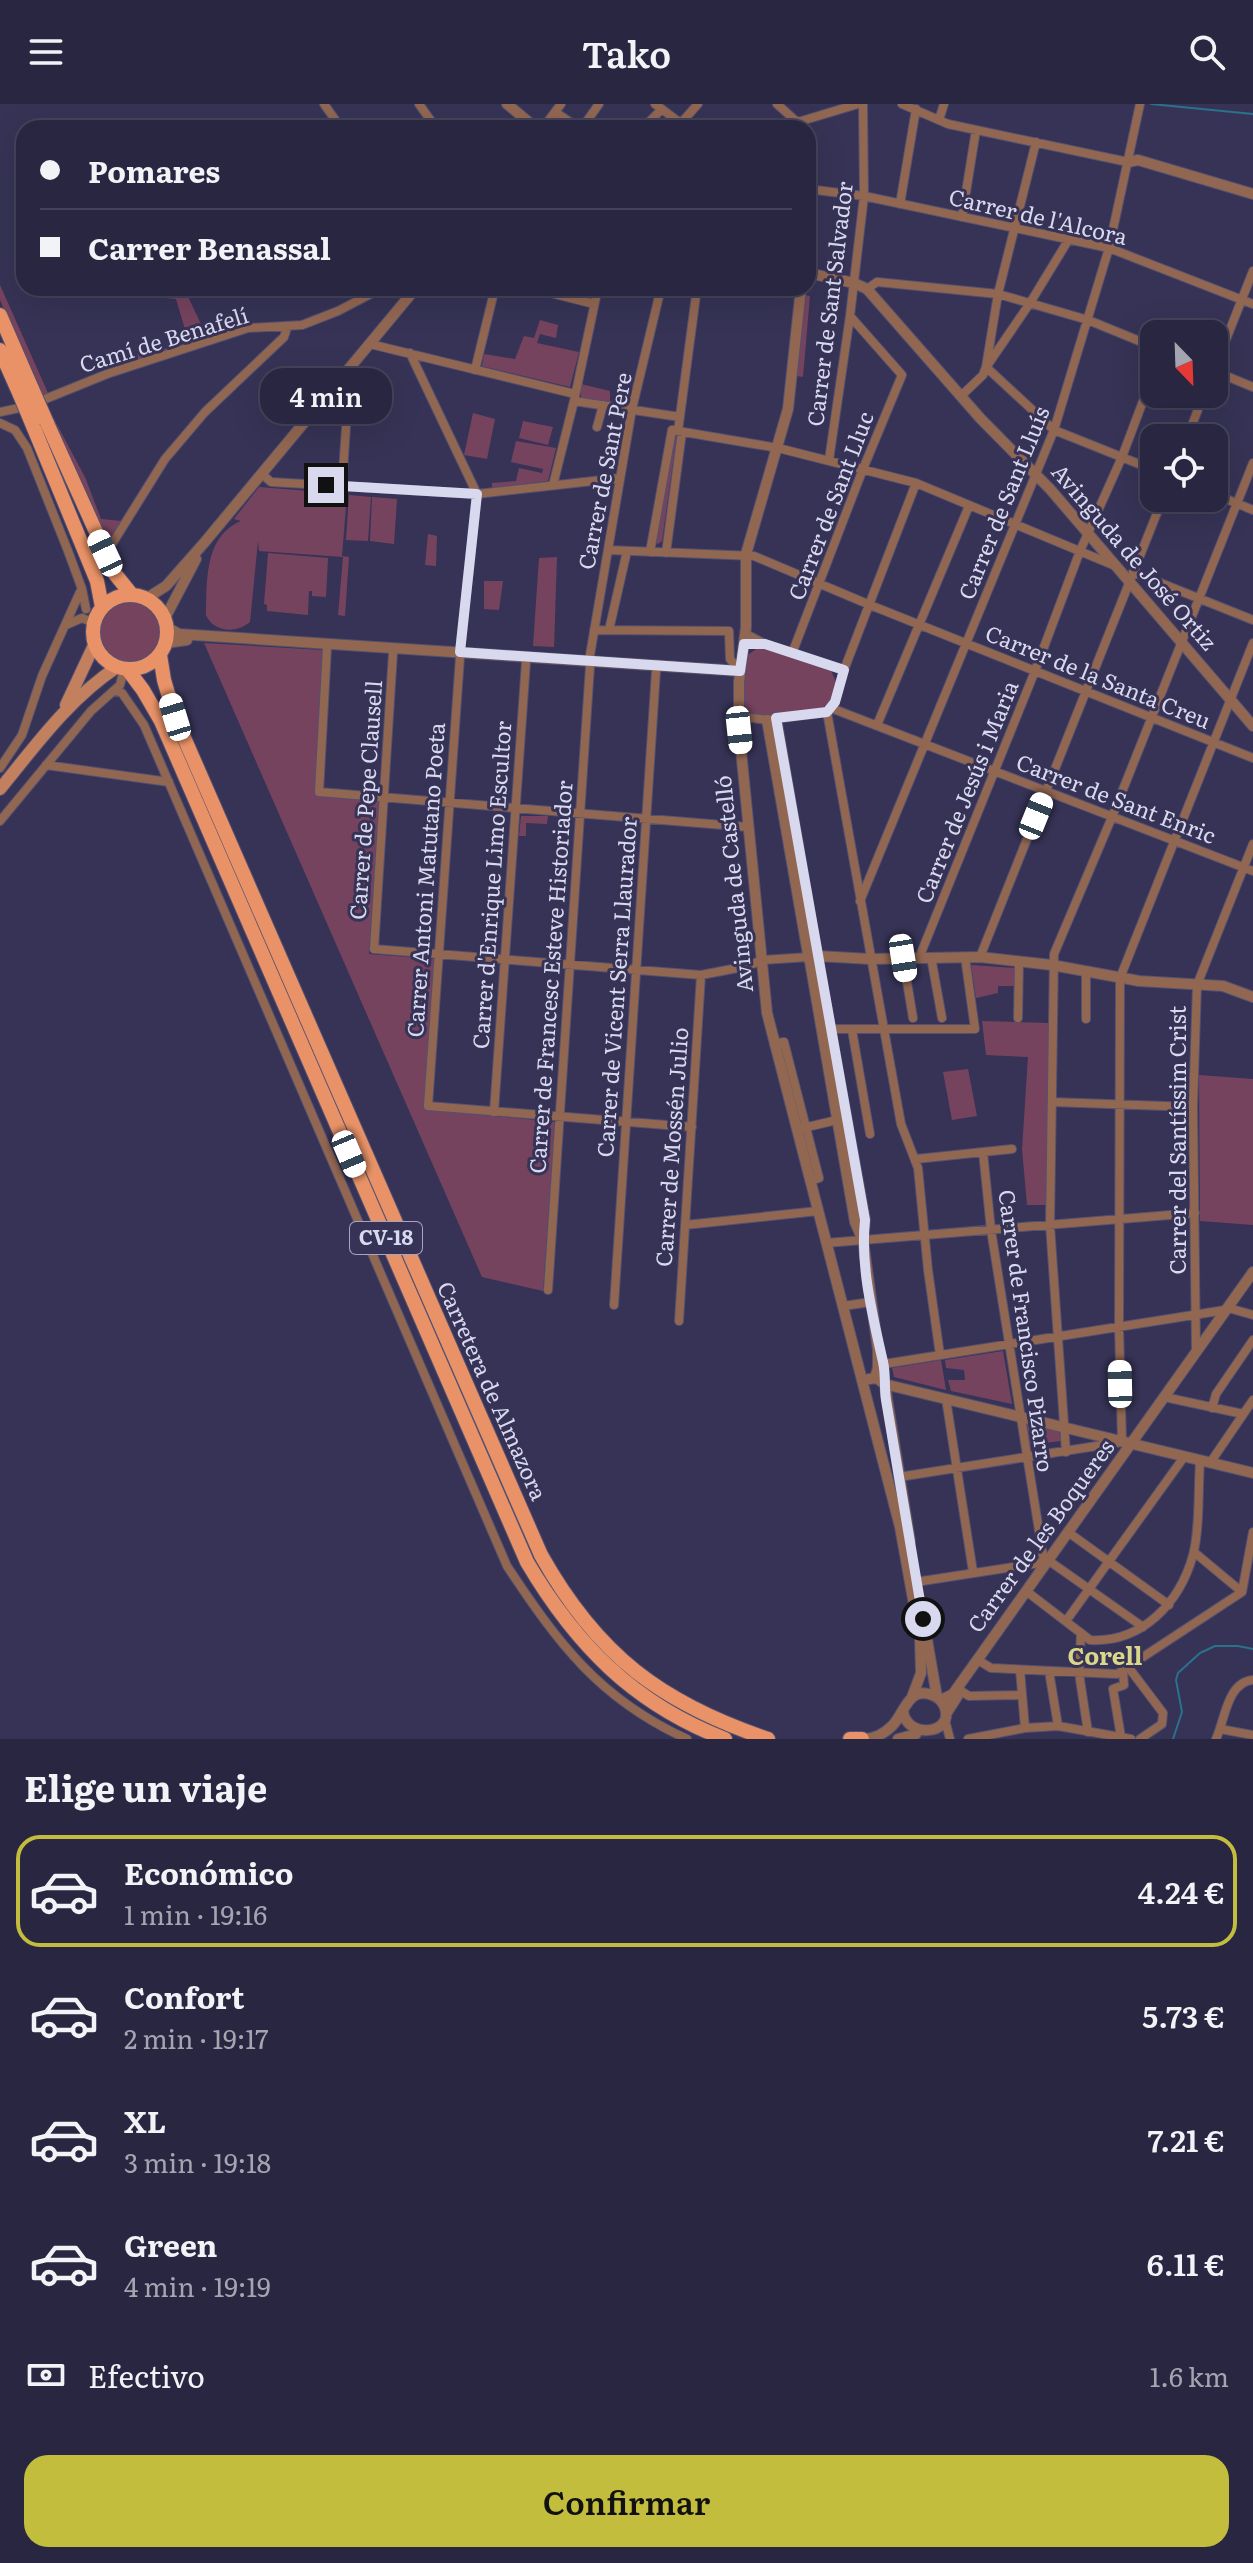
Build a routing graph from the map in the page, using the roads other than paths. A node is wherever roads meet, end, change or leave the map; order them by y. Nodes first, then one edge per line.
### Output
1 (507, 104) edge
2 (599, 104) edge
3 (777, 104) edge
4 (795, 104) edge
5 (860, 104) edge
6 (902, 104) edge
7 (944, 104) edge
8 (1140, 104) edge
9 (658, 107) edge
10 (916, 109) junction
11 (788, 112) junction
12 (524, 120) edge
13 (586, 120) edge
14 (676, 120) edge
15 (794, 120) edge
16 (812, 120) edge
17 (939, 120) junction
18 (976, 130) junction
19 (1036, 142) junction
20 (1128, 162) junction
21 (816, 190) edge
22 (1253, 194) edge
23 (864, 196) junction
24 (900, 204) junction
25 (962, 217) junction
26 (1016, 228) junction
27 (1069, 239) junction
28 (1109, 248) junction
29 (1253, 271) edge
30 (816, 275) edge
31 (854, 283) junction
32 (867, 289) junction
33 (998, 294) junction
34 (367, 296) edge
35 (409, 296) edge
36 (493, 296) edge
37 (562, 296) edge
38 (596, 296) edge
39 (659, 296) edge
40 (696, 296) edge
41 (800, 296) edge
42 (1242, 300) junction
43 (1030, 303) junction
44 (594, 304) junction
45 (1253, 304) edge
46 (0, 315) edge
47 (850, 316) junction
48 (1088, 320) junction
49 (287, 328) junction
50 (1228, 335) edge
51 (1140, 341) edge
52 (370, 344) junction
53 (0, 350) edge
54 (410, 353) junction
55 (986, 367) junction
56 (350, 368) junction
57 (475, 370) junction
58 (1228, 376) edge
59 (1253, 387) edge
60 (26, 393) junction
61 (575, 394) junction
62 (960, 395) junction
63 (603, 405) junction
64 (1140, 408) edge
65 (632, 409) junction
66 (0, 412) edge
67 (680, 417) junction
68 (0, 423) edge
69 (40, 424) junction
70 (597, 427) dead end
71 (1054, 430) junction
72 (677, 431) junction
73 (778, 448) junction
74 (1122, 457) junction
75 (829, 460) junction
76 (1253, 463) edge
77 (1140, 464) edge
78 (863, 469) junction
79 (1036, 474) junction
80 (263, 475) junction
81 (620, 478) junction
82 (916, 483) junction
83 (553, 485) junction
84 (342, 486) junction
85 (477, 494) junction
86 (1228, 500) edge
87 (1238, 504) junction
88 (969, 506) junction
89 (1253, 510) edge
90 (1157, 512) edge
91 (1014, 525) junction
92 (1088, 532) junction
93 (204, 543) junction
94 (112, 544) dead end
95 (608, 550) junction
96 (627, 551) junction
97 (1080, 551) junction
98 (650, 552) junction
99 (666, 553) junction
100 (746, 554) junction
101 (1117, 567) junction
102 (1131, 577) junction
103 (819, 585) junction
104 (80, 590) junction
105 (140, 596) junction
106 (1199, 599) junction
107 (870, 605) junction
108 (73, 607) junction
109 (92, 615) junction
110 (1253, 620) edge
111 (918, 624) junction
112 (62, 628) junction
113 (594, 630) junction
114 (609, 630) junction
115 (165, 636) junction
116 (745, 639) junction
117 (1181, 642) junction
118 (95, 643) junction
119 (1253, 643) edge
120 (967, 644) junction
121 (328, 646) junction
122 (393, 651) junction
123 (793, 651) junction
124 (460, 655) junction
125 (526, 659) junction
126 (590, 663) junction
127 (656, 668) junction
128 (123, 669) junction
129 (844, 670) junction
130 (1035, 671) junction
131 (740, 673) junction
132 (116, 691) junction
133 (1086, 691) junction
134 (1230, 699) junction
135 (829, 710) junction
136 (63, 712) junction
137 (738, 716) junction
138 (1150, 717) junction
139 (771, 719) junction
140 (877, 725) junction
141 (1253, 726) edge
142 (1214, 742) junction
143 (925, 745) junction
144 (1253, 758) edge
145 (46, 765) junction
146 (0, 768) edge
147 (995, 771) junction
148 (169, 782) junction
149 (0, 789) edge
150 (1046, 791) junction
151 (384, 797) junction
152 (449, 802) junction
153 (515, 808) junction
154 (580, 813) junction
155 (1112, 817) junction
156 (646, 819) junction
157 (0, 821) edge
158 (748, 827) junction
159 (1174, 841) junction
160 (1253, 844) edge
161 (1248, 869) edge
162 (860, 901) junction
163 (439, 954) junction
164 (931, 957) junction
165 (965, 957) junction
166 (980, 957) junction
167 (903, 958) junction
168 (919, 958) junction
169 (505, 959) junction
170 (814, 959) junction
171 (870, 959) junction
172 (762, 960) junction
173 (1019, 961) junction
174 (570, 965) junction
175 (1052, 965) junction
176 (636, 970) junction
177 (1086, 972) junction
178 (701, 975) junction
179 (1120, 978) junction
180 (1197, 985) junction
181 (1253, 997) edge
182 (913, 1018) dead end
183 (942, 1018) dead end
184 (1018, 1018) dead end
185 (1086, 1019) dead end
186 (826, 1029) junction
187 (884, 1029) junction
188 (852, 1030) junction
189 (1052, 1102) junction
190 (864, 1103) junction
191 (840, 1104) junction
192 (1119, 1104) junction
193 (1193, 1107) junction
194 (494, 1112) junction
195 (560, 1117) junction
196 (837, 1120) junction
197 (626, 1122) junction
198 (692, 1127) junction
199 (801, 1128) junction
200 (870, 1134) dead end
201 (1012, 1149) dead end
202 (983, 1152) junction
203 (916, 1159) junction
204 (818, 1211) junction
205 (1195, 1213) junction
206 (1119, 1219) junction
207 (685, 1225) junction
208 (1050, 1225) junction
209 (991, 1230) junction
210 (926, 1235) junction
211 (863, 1240) junction
212 (826, 1243) junction
213 (1253, 1272) edge
214 (1253, 1281) edge
215 (548, 1290) dead end
216 (871, 1302) junction
217 (614, 1305) dead end
218 (843, 1306) junction
219 (1229, 1309) junction
220 (1196, 1314) junction
221 (1253, 1315) edge
222 (679, 1321) dead end
223 (1119, 1327) junction
224 (1057, 1336) junction
225 (1253, 1340) edge
226 (1009, 1344) junction
227 (878, 1350) junction
228 (1196, 1351) junction
229 (940, 1355) junction
230 (884, 1364) junction
231 (879, 1381) junction
232 (865, 1388) junction
233 (1169, 1398) junction
234 (946, 1399) junction
235 (886, 1400) junction
236 (1253, 1400) edge
237 (868, 1402) junction
238 (1212, 1408) junction
239 (1243, 1414) junction
240 (1020, 1417) junction
241 (1063, 1428) junction
242 (1129, 1444) junction
243 (1066, 1452) junction
244 (1184, 1457) junction
245 (1027, 1458) junction
246 (1205, 1462) junction
247 (957, 1468) junction
248 (1253, 1473) edge
249 (899, 1477) junction
250 (1253, 1532) edge
251 (1072, 1535) junction
252 (1194, 1552) junction
253 (1047, 1562) junction
254 (1109, 1562) junction
255 (973, 1572) junction
256 (916, 1582) junction
257 (1090, 1589) junction
258 (1242, 1592) junction
259 (1030, 1594) junction
260 (1169, 1605) junction
261 (1066, 1621) junction
262 (1143, 1627) junction
263 (1081, 1633) junction
264 (981, 1662) junction
265 (1020, 1670) junction
266 (1126, 1670) junction
267 (1049, 1671) junction
268 (1079, 1673) junction
269 (1253, 1680) edge
270 (961, 1691) junction
271 (1022, 1695) junction
272 (912, 1697) junction
273 (939, 1699) junction
274 (903, 1711) junction
275 (945, 1717) junction
276 (1058, 1726) junction
277 (1025, 1728) junction
278 (1220, 1729) junction
279 (1088, 1732) junction
280 (916, 1734) junction
281 (1253, 1735) edge
282 (932, 1737) edge
283 (1126, 1738) edge
284 (687, 1739) edge
285 (725, 1739) edge
286 (768, 1739) edge
287 (850, 1739) edge
288 (863, 1739) edge
289 (898, 1739) edge
290 (950, 1739) edge
291 (968, 1739) edge
292 (1140, 1739) edge
293 (1216, 1739) edge

1 - 12 street
2 - 13 street
3 - 11 street
4 - 11 street
5 - 16 street
5 - 23 street, Carrer de Sant Salvador
6 - 10 street
7 - 17 street
8 - 20 street, Carrer de Sant Lluís
9 - 14 street
10 - 17 street
10 - 24 street
11 - 15 street
17 - 18 street
18 - 19 street
18 - 25 street
19 - 20 street
19 - 26 street
20 - 22 street
20 - 28 street, Carrer de Sant Lluís
21 - 23 street, Carrer de l'Alcora
23 - 24 street, Carrer de l'Alcora
23 - 31 street, Carrer de Sant Salvador
24 - 25 street, Carrer de l'Alcora
25 - 26 street, Carrer de l'Alcora
26 - 27 street, Carrer de l'Alcora
26 - 33 street
27 - 28 street, Carrer de l'Alcora
27 - 43 street
28 - 42 street, Carrer de l'Alcora
28 - 48 street, Carrer de Sant Lluís
29 - 42 street
30 - 31 street
31 - 32 street
31 - 47 street, Carrer de Sant Salvador
32 - 33 street
32 - 62 street, Avinguda de José Ortiz
33 - 43 street
33 - 55 street
34 - 49 street, Camí de Benafelí
35 - 52 street
36 - 57 street
37 - 44 street
38 - 44 street
39 - 65 street, Carrer de Sant Pere
40 - 67 street
41 - 73 street, Avinguda de Castelló
42 - 45 street, Carrer de l'Alcora
42 - 50 street
43 - 48 street
43 - 55 street
44 - 61 street
46 - 60 main road
47 - 75 street, Carrer de Sant Salvador
47 - 78 street, Carrer de Sant Lluc
48 - 51 street
48 - 71 street, Carrer de Sant Lluís
49 - 66 street, Camí de Benafelí
49 - 94 street
52 - 54 street
52 - 56 street
53 - 60 main road
54 - 57 street
54 - 85 street
55 - 62 street
55 - 71 street
56 - 80 street
56 - 84 street
57 - 61 street
58 - 59 street
60 - 69 main road, bridge
61 - 63 street
61 - 83 street
62 - 79 street, Avinguda de José Ortiz
63 - 65 street
63 - 70 street
64 - 74 street, Carrer de Jesús i Maria
65 - 67 street
65 - 81 street, Carrer de Sant Pere
67 - 72 street
68 - 104 street
69 - 105 main road
69 - 109 main road
71 - 74 street
71 - 79 street, Carrer de Sant Lluís
72 - 73 street
72 - 98 street
72 - 99 street
73 - 75 street
73 - 100 street, Avinguda de Castelló
74 - 77 street
74 - 92 street, Carrer de Jesús i Maria
75 - 78 street
76 - 87 street
78 - 82 street
78 - 103 street, Carrer de Sant Lluc
79 - 91 street, Carrer de Sant Lluís
79 - 92 street, Avinguda de José Ortiz
80 - 84 street
80 - 93 street
81 - 83 street
81 - 95 street, Carrer de Sant Pere
82 - 88 street
82 - 107 street
83 - 85 street
84 - 85 street
85 - 124 street, Carrer Antoni Matutano Poeta
86 - 87 street
87 - 89 street
87 - 106 street
88 - 91 street
88 - 111 street
90 - 102 street
91 - 97 street
91 - 120 street, Carrer de Sant Lluís
92 - 97 street, Carrer de Jesús i Maria
92 - 101 street, Avinguda de José Ortiz
93 - 105 street
93 - 115 street
95 - 96 street, Carrer de la Santa Creu
95 - 113 street, Carrer de Sant Pere
96 - 98 street, Carrer de la Santa Creu
96 - 114 street, Carrer de Sant Pere
97 - 101 street
97 - 130 street, Carrer de Jesús i Maria
98 - 99 street, Carrer de la Santa Creu
99 - 100 street, Carrer de la Santa Creu
100 - 103 street, Carrer de la Santa Creu
100 - 116 street, Avinguda de Castelló
101 - 102 street, Avinguda de José Ortiz
102 - 106 street
102 - 117 street, Avinguda de José Ortiz
102 - 133 street
103 - 107 street, Carrer de la Santa Creu
103 - 123 street, Carrer de Sant Lluc
104 - 108 street
104 - 109 street
105 - 109 main road
105 - 115 main road
106 - 110 street
106 - 117 street
107 - 111 street, Carrer de la Santa Creu
107 - 129 street
108 - 109 street
108 - 112 street
109 - 112 street
109 - 118 main road
111 - 120 street, Carrer de la Santa Creu
111 - 140 street
112 - 146 street
113 - 114 street
113 - 126 street, Carrer de Sant Pere
114 - 131 street, Avinguda de Castelló
115 - 121 street
115 - 128 main road
115 - 286 main road, Carretera de Almazora / CV-18
116 - 123 street
116 - 131 street, Avinguda de Castelló
117 - 134 street, Avinguda de José Ortiz
117 - 138 street
118 - 128 main road, CV-18
118 - 136 main road
119 - 134 street
120 - 130 street, Carrer de la Santa Creu
120 - 143 street, Carrer de Sant Lluís
121 - 122 street
121 - 151 street
122 - 124 street
122 - 151 street, Carrer de Pepe Clausell
123 - 129 street
124 - 125 street
124 - 152 street, Carrer Antoni Matutano Poeta
125 - 126 street
125 - 153 street, Carrer d'Enrique Limo Escultor
126 - 127 street
126 - 154 street, Carrer de Francesc Esteve Historiador
127 - 131 street
127 - 156 street, Carrer de Vicent Serra Llaurador
128 - 132 street
128 - 136 main road
128 - 285 main road, Carretera de Almazora / CV-18
129 - 135 street
130 - 133 street, Carrer de la Santa Creu
130 - 147 street, Carrer de Jesús i Maria
131 - 137 street, Avinguda de Castelló
132 - 145 street
132 - 148 street
133 - 138 street, Carrer de la Santa Creu
133 - 150 street
134 - 141 street, Avinguda de José Ortiz
134 - 142 street
135 - 139 street
135 - 140 street, Carrer de Sant Enric
135 - 162 street
136 - 149 main road
137 - 139 street
137 - 158 street, Avinguda de Castelló
138 - 142 street, Carrer de la Santa Creu
138 - 155 street
139 - 170 street
140 - 143 street, Carrer de Sant Enric
142 - 144 street, Carrer de la Santa Creu
142 - 159 street
143 - 147 street, Carrer de Sant Enric
143 - 162 street, Carrer de Sant Lluís
145 - 148 street
145 - 157 street
147 - 150 street, Carrer de Sant Enric
147 - 168 street, Carrer de Jesús i Maria
148 - 284 street
150 - 155 street, Carrer de Sant Enric
150 - 166 street
151 - 152 street
151 - 163 street, Carrer de Pepe Clausell
152 - 153 street
152 - 163 street, Carrer Antoni Matutano Poeta
153 - 154 street
153 - 169 street, Carrer d'Enrique Limo Escultor
154 - 156 street
154 - 174 street, Carrer de Francesc Esteve Historiador
155 - 159 street, Carrer de Sant Enric
155 - 175 street
156 - 158 street
156 - 176 street, Carrer de Vicent Serra Llaurador
158 - 172 street, Avinguda de Castelló
159 - 161 street, Carrer de Sant Enric
159 - 179 street
160 - 161 street, Carrer del Santíssim Crist
161 - 180 street, Carrer del Santíssim Crist
162 - 171 street
163 - 169 street
163 - 194 street, Carrer Antoni Matutano Poeta
164 - 165 street
164 - 168 street
164 - 183 street
165 - 166 street
165 - 187 street
166 - 173 street
167 - 168 street
167 - 171 street
167 - 182 street
169 - 174 street
169 - 194 street, Carrer d'Enrique Limo Escultor
170 - 171 street
170 - 172 street
170 - 186 street
171 - 187 street
172 - 178 street
172 - 199 street, Avinguda de Castelló
173 - 175 street
173 - 184 street
174 - 176 street
174 - 195 street, Carrer de Francesc Esteve Historiador
175 - 177 street
175 - 189 street
176 - 178 street
176 - 197 street, Carrer de Vicent Serra Llaurador
177 - 179 street
177 - 185 street
178 - 198 street, Carrer de Mossén Julio
179 - 180 street
179 - 192 street
180 - 181 street
180 - 193 street, Carrer del Santíssim Crist
186 - 188 street
186 - 191 street
187 - 188 street
187 - 203 street
188 - 190 street
189 - 192 street
189 - 208 street
190 - 191 street
190 - 200 street
191 - 196 street
191 - 211 street
192 - 193 street
192 - 206 street
193 - 205 street, Carrer del Santíssim Crist
194 - 195 street
195 - 197 street
195 - 215 street, Carrer de Francesc Esteve Historiador
196 - 199 street
196 - 211 street
197 - 198 street
197 - 217 street, Carrer de Vicent Serra Llaurador
198 - 207 street, Carrer de Mossén Julio
199 - 204 street, Avinguda de Castelló
201 - 202 street
202 - 203 street
202 - 209 street, Carrer de Francisco Pizarro
203 - 210 street
204 - 207 street
204 - 212 street, Avinguda de Castelló
205 - 206 street
205 - 220 street, Carrer del Santíssim Crist
206 - 208 street
206 - 223 street
207 - 222 street, Carrer de Mossén Julio
208 - 209 street
208 - 224 street
209 - 210 street
209 - 226 street, Carrer de Francisco Pizarro
210 - 211 street
210 - 229 street
211 - 212 street
211 - 216 street
212 - 218 street, Avinguda de Castelló
213 - 219 street, Carrer de les Boqueres
214 - 219 street, Carrer de les Boqueres
216 - 218 street
216 - 227 street
218 - 232 street, Avinguda de Castelló
219 - 220 street
219 - 221 street
219 - 228 street, Carrer de les Boqueres
219 - 233 street, Carrer de les Boqueres
220 - 223 street
220 - 228 street, Carrer del Santíssim Crist
223 - 224 street
223 - 242 street
224 - 226 street
224 - 241 street
225 - 238 street
226 - 229 street
226 - 240 street, Carrer de Francisco Pizarro
227 - 230 street
227 - 231 street
228 - 242 street, Carrer de les Boqueres
229 - 230 street
230 - 231 street
231 - 232 street
231 - 234 street
231 - 235 street
232 - 237 street, Avinguda de Castelló
233 - 238 street
233 - 242 street, Carrer de les Boqueres
234 - 240 street
234 - 247 street
235 - 237 street
235 - 249 street
236 - 239 street
237 - 272 street
238 - 239 street
239 - 246 street
240 - 241 street
240 - 245 street, Carrer de Francisco Pizarro
241 - 242 street
241 - 243 street
242 - 243 street
242 - 244 street
242 - 251 street, Carrer de les Boqueres
242 - 253 street, Carrer de les Boqueres
243 - 245 street
244 - 246 street
244 - 254 street
245 - 247 street
245 - 253 street, Carrer de Francisco Pizarro
246 - 248 street
246 - 252 street
247 - 249 street
247 - 255 street
249 - 256 street
250 - 258 street
251 - 253 street, Carrer de les Boqueres
251 - 254 street
252 - 258 street
252 - 260 street
253 - 255 street
253 - 257 street
253 - 259 street, Carrer de les Boqueres
253 - 273 street, Carrer de les Boqueres
254 - 257 street
254 - 260 street
255 - 256 street
256 - 273 street
257 - 261 street
257 - 262 street
258 - 266 street
259 - 261 street
259 - 264 street, Carrer de les Boqueres
260 - 262 street
261 - 263 street
262 - 263 street
263 - 268 street
264 - 265 street
264 - 270 street, Carrer de les Boqueres
265 - 267 street
265 - 271 street
266 - 268 street
266 - 283 street
266 - 292 street
267 - 268 street
267 - 276 street
268 - 279 street
269 - 278 street
270 - 271 street
270 - 275 street, Carrer de les Boqueres
271 - 277 street
272 - 273 street
272 - 274 street
273 - 275 street
274 - 280 street
274 - 288 street
275 - 282 street
275 - 290 street
276 - 277 street
276 - 279 street
277 - 291 street
278 - 281 street
278 - 293 street
279 - 283 street
280 - 282 street
280 - 289 street
287 - 288 main road

